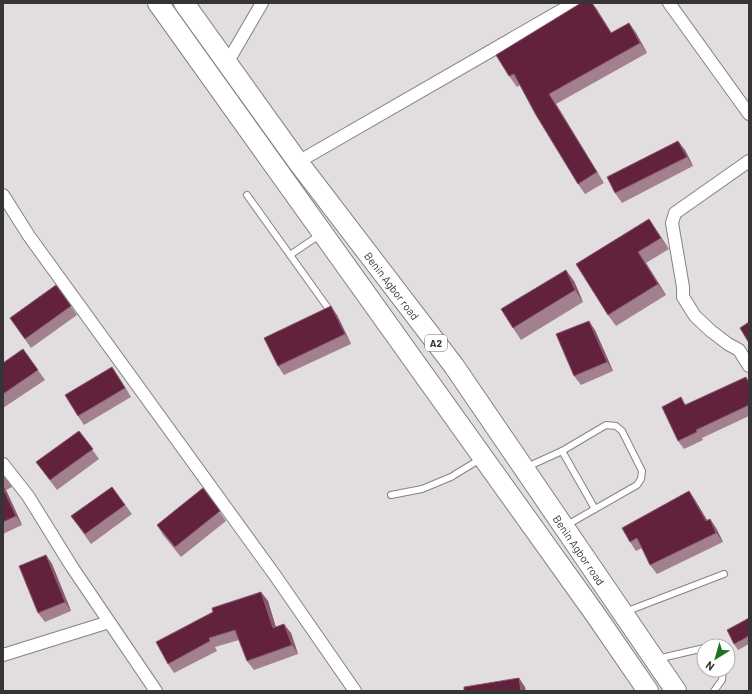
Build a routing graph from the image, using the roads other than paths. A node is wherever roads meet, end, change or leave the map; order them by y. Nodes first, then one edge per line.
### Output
1 (158, 3) edge
2 (184, 3) edge
3 (262, 3) edge
4 (574, 3) edge
5 (669, 3) edge
6 (227, 63) junction
7 (749, 114) edge
8 (749, 161) edge
9 (298, 162) junction
10 (3, 195) edge
11 (247, 195) dead end
12 (322, 233) junction
13 (290, 255) junction
14 (328, 308) edge
15 (454, 366) junction
16 (749, 366) edge
17 (429, 383) junction
18 (562, 451) junction
19 (483, 458) junction
20 (3, 464) edge
21 (524, 469) junction
22 (391, 494) dead end
23 (595, 509) junction
24 (564, 527) junction
25 (724, 574) dead end
26 (623, 613) junction
27 (109, 622) junction
28 (696, 650) edge
29 (3, 655) edge
30 (655, 660) junction
31 (722, 678) edge
32 (645, 690) edge
33 (156, 691) edge
34 (355, 691) edge
35 (676, 691) edge
36 (714, 691) edge

1 - 12 highway, A2
2 - 6 highway, Benin Agbor road / A2
3 - 6 street
4 - 9 street
5 - 7 street
6 - 9 highway, Benin Agbor road / A2
8 - 16 street
9 - 15 highway, Benin Agbor road / A2
10 - 34 street
11 - 13 lane
12 - 13 lane
12 - 17 highway, A2
13 - 14 lane
15 - 17 highway
15 - 21 highway, Benin Agbor road / A2
17 - 19 highway, A2
18 - 21 lane
18 - 23 lane
18 - 23 lane
19 - 22 lane
19 - 32 highway, A2
20 - 27 street
21 - 24 highway, Benin Agbor road / A2
23 - 24 lane
24 - 26 highway, Benin Agbor road / A2
25 - 26 lane
26 - 30 highway, Benin Agbor road / A2
27 - 29 street
27 - 33 street
28 - 30 lane
30 - 35 highway, Benin Agbor road / A2
31 - 36 lane

